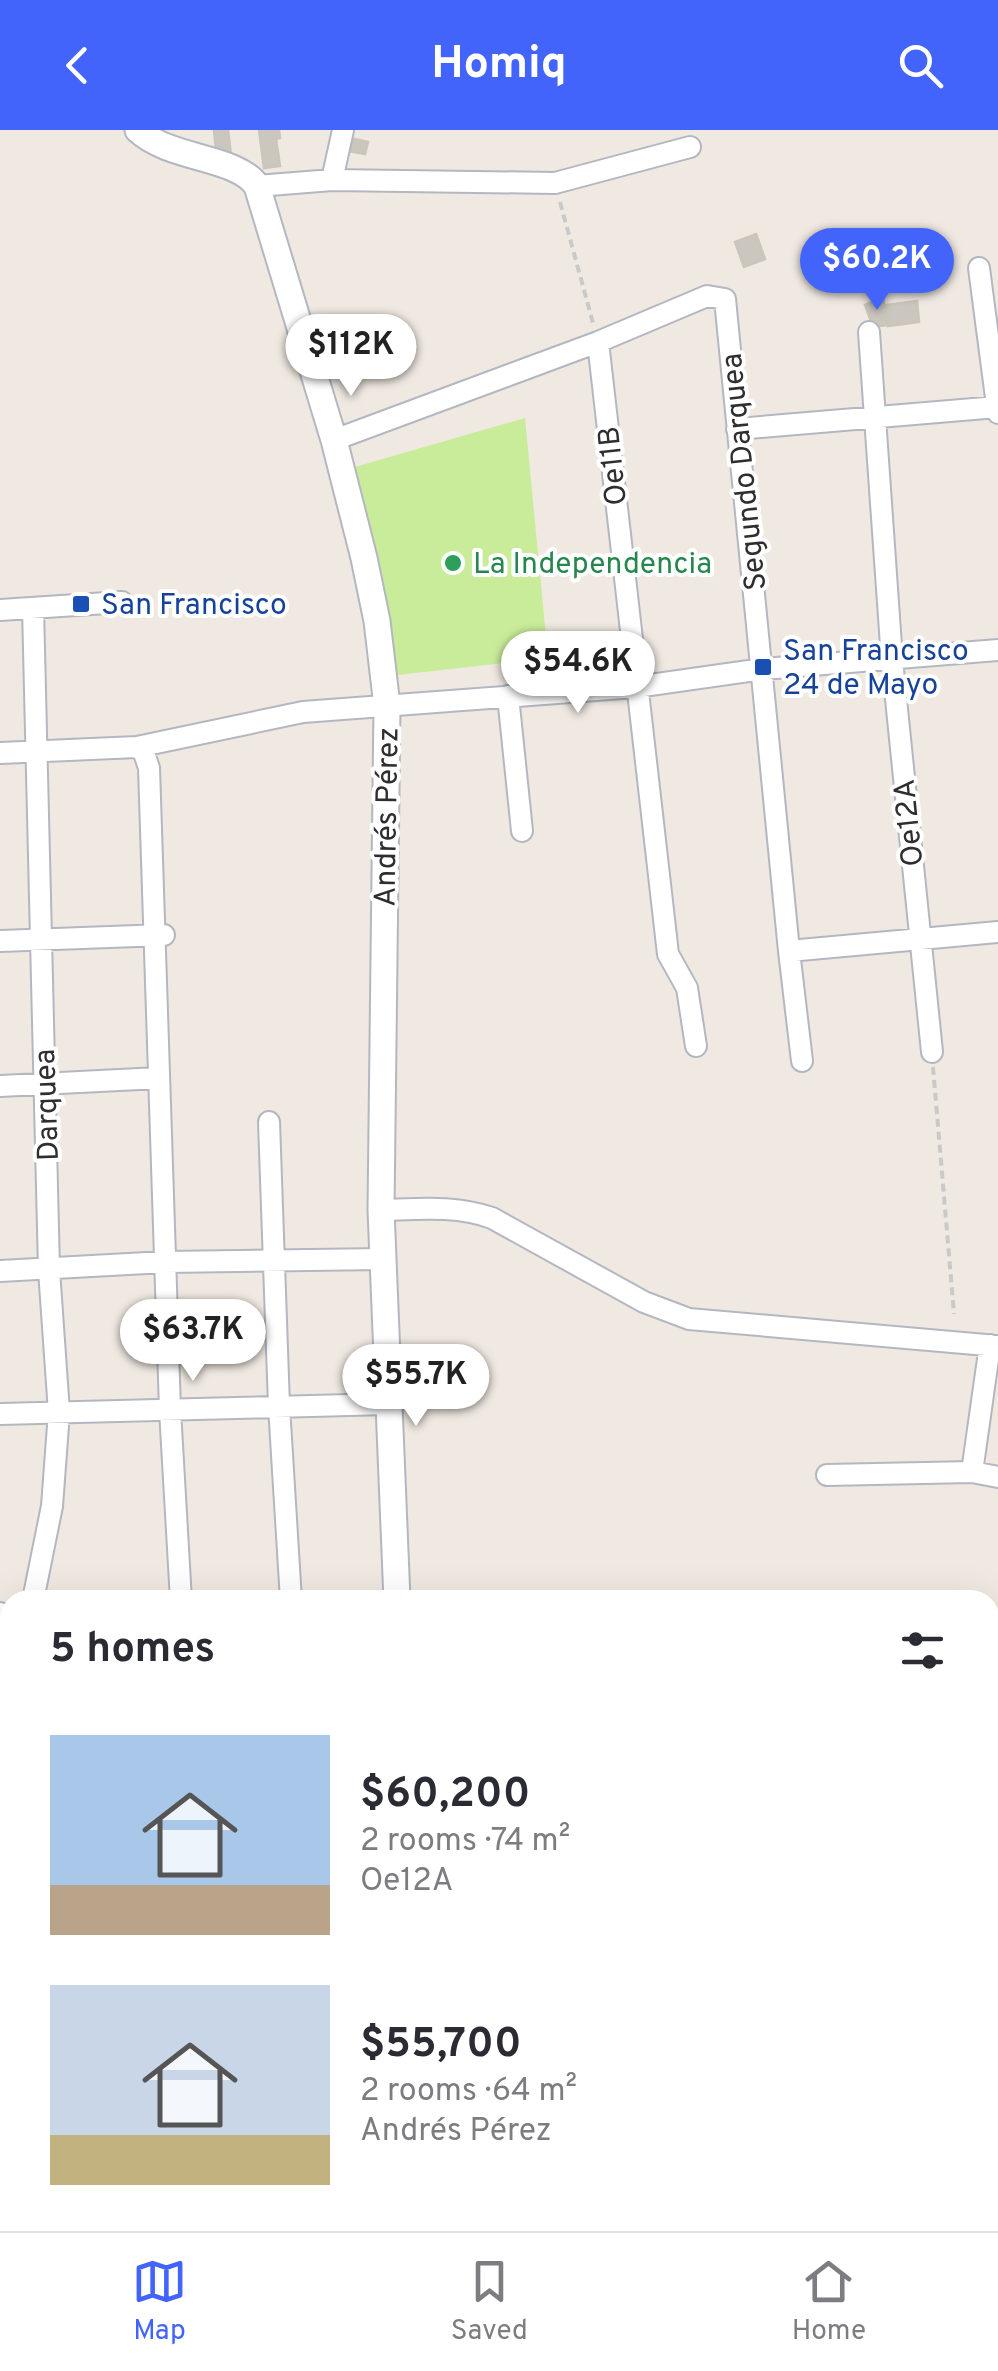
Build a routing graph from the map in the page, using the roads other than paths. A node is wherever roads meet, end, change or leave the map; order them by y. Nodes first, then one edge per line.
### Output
1 (138, 130) edge
2 (342, 130) edge
3 (690, 147) dead end
4 (332, 180) junction
5 (257, 186) junction
6 (979, 268) dead end
7 (868, 332) dead end
8 (598, 342) junction
9 (998, 410) edge
10 (876, 419) junction
11 (737, 429) junction
12 (334, 440) junction
13 (122, 602) dead end
14 (33, 608) junction
15 (0, 610) edge
16 (998, 650) edge
17 (892, 660) junction
18 (763, 669) junction
19 (636, 687) junction
20 (508, 696) junction
21 (387, 706) junction
22 (137, 747) junction
23 (0, 753) edge
24 (34, 753) junction
25 (522, 831) dead end
26 (998, 932) edge
27 (159, 935) junction
28 (919, 938) junction
29 (39, 940) junction
30 (0, 941) edge
31 (788, 951) junction
32 (696, 1046) dead end
33 (932, 1052) road end
34 (802, 1060) dead end
35 (159, 1078) junction
36 (46, 1084) junction
37 (0, 1086) edge
38 (269, 1122) dead end
39 (381, 1210) junction
40 (274, 1259) junction
41 (383, 1259) junction
42 (165, 1262) junction
43 (49, 1270) junction
44 (0, 1271) edge
45 (994, 1346) edge
46 (387, 1404) junction
47 (279, 1406) junction
48 (170, 1410) junction
49 (58, 1412) junction
50 (0, 1414) edge
51 (972, 1472) junction
52 (827, 1475) dead end
53 (998, 1476) edge
54 (35, 1590) edge
55 (180, 1590) edge
56 (290, 1590) edge
57 (396, 1590) edge

1 - 5 street
2 - 4 street
3 - 4 street
4 - 5 street
5 - 12 street, Andrés Pérez
6 - 9 street
7 - 10 street, Oe12A
8 - 11 street, Segundo Darquea
8 - 12 street, Segundo Darquea
8 - 19 street, Oe11B
9 - 10 street
10 - 11 street
10 - 17 street, Oe12A
11 - 18 street, Segundo Darquea
12 - 21 street, Andrés Pérez
13 - 14 street
14 - 15 street
14 - 24 street, Darquea
16 - 17 street
17 - 18 street
17 - 28 street, Oe12A
18 - 19 street
18 - 31 street, Segundo Darquea
19 - 20 street
19 - 32 street, Oe11B
20 - 21 street
20 - 25 street
21 - 22 street
21 - 39 street, Andrés Pérez
22 - 24 street
22 - 27 street
23 - 24 street
24 - 29 street, Darquea
26 - 28 street
27 - 29 street
27 - 35 street
28 - 31 street
28 - 33 street, Oe12A
29 - 30 street
29 - 36 street, Darquea
31 - 34 street, Segundo Darquea
35 - 36 street
35 - 42 street
36 - 37 street
36 - 43 street, Darquea
38 - 40 street
39 - 41 street, Andrés Pérez
39 - 45 street
40 - 41 street
40 - 42 street
40 - 47 street
41 - 46 street, Andrés Pérez
42 - 43 street
42 - 48 street
43 - 44 street
43 - 49 street, Darquea
45 - 51 street
46 - 47 street
46 - 57 street, Andrés Pérez
47 - 48 street
47 - 56 street
48 - 49 street
48 - 55 street
49 - 50 street
49 - 54 street, Darquea
51 - 52 street
51 - 53 street

